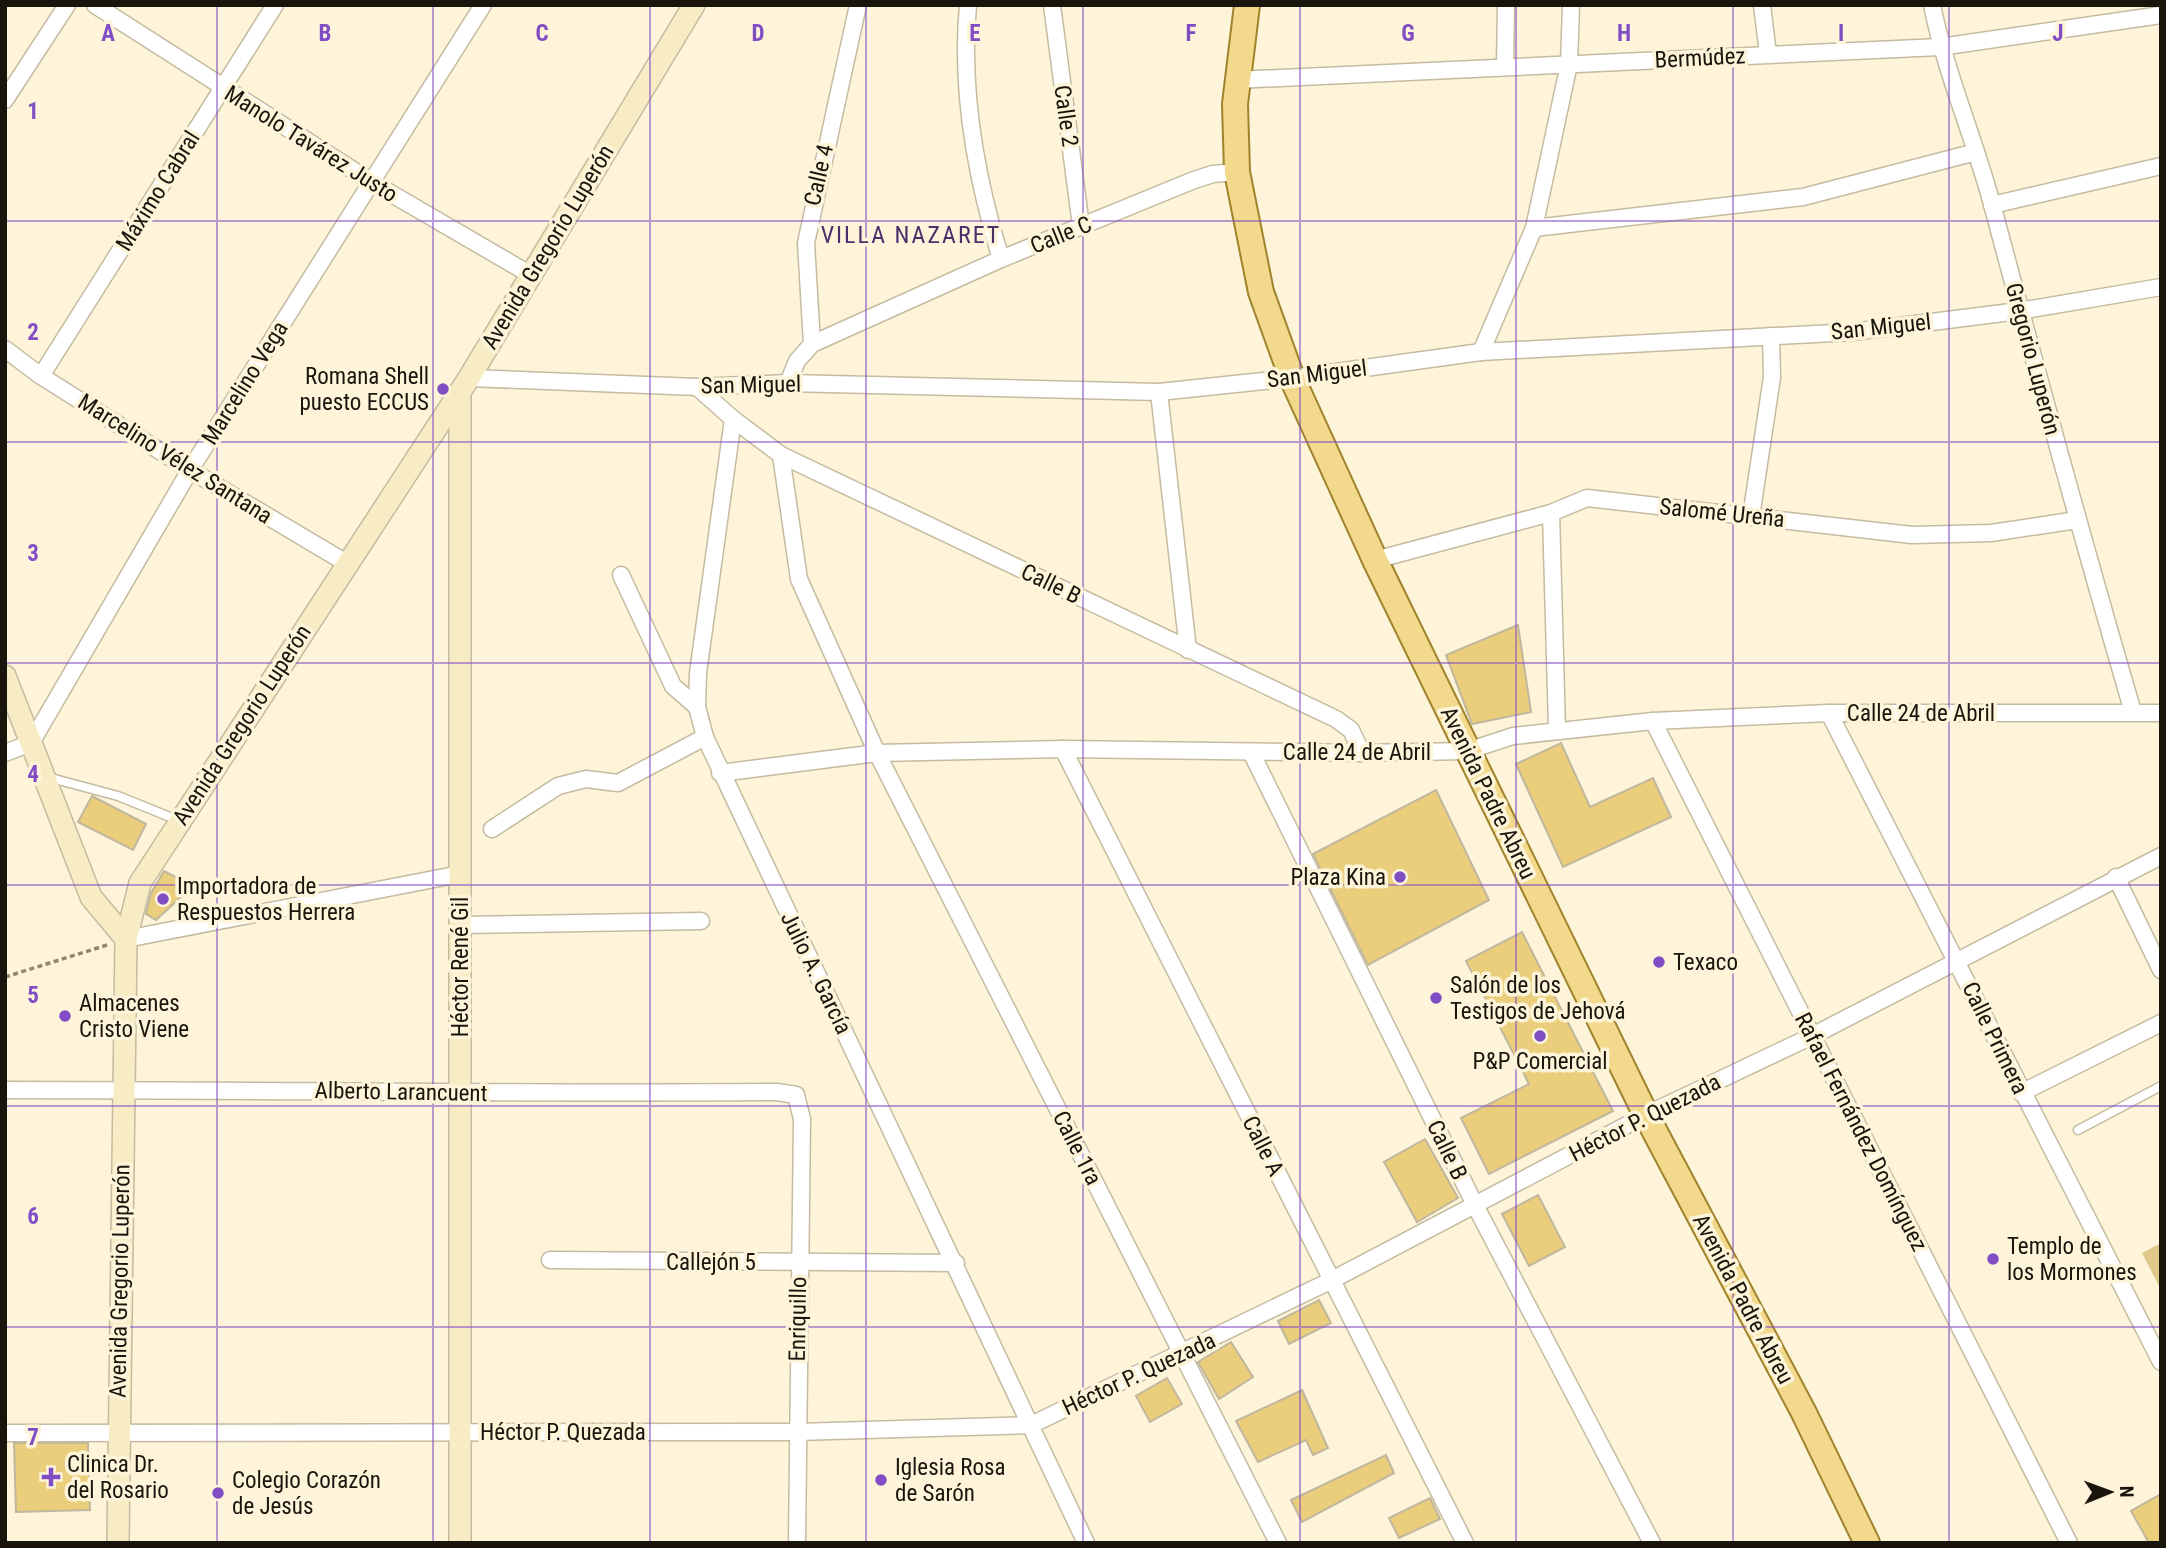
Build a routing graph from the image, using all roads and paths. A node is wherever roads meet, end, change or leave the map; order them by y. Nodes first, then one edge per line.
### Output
1 (67, 5) edge
2 (95, 5) edge
3 (275, 5) edge
4 (483, 5) edge
5 (694, 5) edge
6 (858, 5) edge
7 (968, 5) edge
8 (1052, 5) edge
9 (1247, 5) edge
10 (1506, 5) edge
11 (1571, 5) edge
12 (1762, 5) edge
13 (1932, 5) edge
14 (2161, 15) edge
15 (1940, 47) junction
16 (1768, 54) junction
17 (1569, 64) junction
18 (1505, 66) junction
19 (1237, 80) junction
20 (222, 89) junction
21 (5, 100) edge
22 (1976, 152) junction
23 (2161, 166) edge
24 (1237, 172) junction
25 (373, 183) junction
26 (1992, 205) junction
27 (1081, 226) junction
28 (1534, 228) junction
29 (1001, 259) junction
30 (531, 275) junction
31 (2161, 287) edge
32 (2019, 311) junction
33 (1771, 336) junction
34 (812, 344) junction
35 (7, 352) edge
36 (1481, 352) junction
37 (41, 376) junction
38 (1292, 378) junction
39 (788, 383) junction
40 (464, 385) junction
41 (697, 387) junction
42 (1159, 391) junction
43 (733, 419) junction
44 (781, 454) junction
45 (190, 470) junction
46 (1550, 513) junction
47 (1751, 517) junction
48 (2077, 520) junction
49 (1375, 560) junction
50 (348, 564) junction
51 (621, 575) dead end
52 (1188, 649) junction
53 (5, 676) edge
54 (697, 707) junction
55 (2133, 712) junction
56 (1829, 713) junction
57 (2161, 713) edge
58 (1653, 721) junction
59 (1557, 729) junction
60 (705, 737) junction
61 (31, 743) junction
62 (1063, 748) junction
63 (1467, 751) junction
64 (1251, 752) junction
65 (5, 753) edge
66 (877, 753) junction
67 (1362, 753) junction
68 (720, 773) junction
69 (44, 776) junction
70 (180, 821) junction
71 (492, 829) dead end
72 (2161, 856) edge
73 (460, 874) junction
74 (2116, 877) junction
75 (701, 921) dead end
76 (461, 925) junction
77 (126, 939) junction
78 (1957, 960) junction
79 (2161, 970) edge
80 (5, 977) edge
81 (2161, 1023) edge
82 (1812, 1036) junction
83 (2161, 1086) edge
84 (123, 1088) junction
85 (5, 1090) edge
86 (2021, 1093) junction
87 (458, 1094) junction
88 (796, 1095) joint
89 (1646, 1115) junction
90 (2078, 1130) dead end
91 (1475, 1206) junction
92 (550, 1261) dead end
93 (799, 1262) junction
94 (956, 1263) junction
95 (1330, 1281) junction
96 (1182, 1354) junction
97 (2161, 1362) edge
98 (1031, 1425) junction
99 (118, 1432) junction
100 (462, 1432) junction
101 (797, 1432) junction
102 (5, 1433) edge
103 (118, 1543) edge
104 (460, 1543) edge
105 (797, 1543) edge
106 (1086, 1543) edge
107 (1278, 1543) edge
108 (1465, 1543) edge
109 (1652, 1543) edge
110 (1867, 1543) edge
111 (2069, 1543) edge

1 - 21 street
2 - 20 street, Manolo Tavárez Justo
3 - 20 street, Máximo Cabral
4 - 25 street, Marcelino Vega
5 - 30 main road, Avenida Gregorio Luperón
6 - 34 street, Calle 4
7 - 29 street
8 - 27 street, Calle 2
9 - 19 main road, Avenida Padre Abreu
10 - 18 street
11 - 17 street
12 - 16 street
13 - 15 street, Gregorio Luperón
14 - 15 street, Bermúdez
15 - 16 street, Bermúdez
15 - 22 street, Gregorio Luperón
16 - 17 street, Bermúdez
17 - 18 street, Bermúdez
17 - 28 street
18 - 19 street, Bermúdez
19 - 24 main road, Avenida Padre Abreu
20 - 25 street, Manolo Tavárez Justo
20 - 37 street, Máximo Cabral
22 - 26 street, Gregorio Luperón
22 - 28 street
23 - 26 street
24 - 27 street, Calle C
24 - 38 main road, Avenida Padre Abreu
25 - 30 street, Manolo Tavárez Justo
25 - 45 street, Marcelino Vega
26 - 32 street, Gregorio Luperón
27 - 29 street, Calle C
28 - 36 street
29 - 34 street, Calle C
30 - 40 main road, Avenida Gregorio Luperón
31 - 32 street, San Miguel
32 - 33 street, San Miguel
32 - 48 street, Gregorio Luperón
33 - 36 street, San Miguel
33 - 47 street
34 - 39 street
35 - 37 street, Marcelino Vélez Santana
36 - 38 street, San Miguel
37 - 45 street, Marcelino Vélez Santana
38 - 42 street, San Miguel
38 - 49 main road, Avenida Padre Abreu
39 - 41 street, San Miguel
39 - 42 street, San Miguel
40 - 41 street, San Miguel
40 - 50 main road, Avenida Gregorio Luperón
40 - 73 main road, Héctor René Gil
41 - 43 street
42 - 52 street
43 - 44 street, Calle B
43 - 54 street, Julio A. García
44 - 52 street, Calle B
44 - 66 street, Calle 1ra
45 - 50 street, Marcelino Vélez Santana
45 - 61 street, Marcelino Vega
46 - 47 street, Salomé Ureña
46 - 49 street, Salomé Ureña
46 - 59 street
47 - 48 street, Salomé Ureña
48 - 55 street, Gregorio Luperón
49 - 63 main road, Avenida Padre Abreu
50 - 70 main road, Avenida Gregorio Luperón
51 - 54 street
52 - 67 street, Calle B
53 - 61 main road
54 - 60 street, Julio A. García
55 - 56 street, Calle 24 de Abril
55 - 57 street, Calle 24 de Abril
56 - 58 street, Calle 24 de Abril
56 - 78 street, Calle Primera
58 - 59 street, Calle 24 de Abril
58 - 82 street, Rafael Fernández Domínguez
59 - 63 street, Calle 24 de Abril
60 - 68 street, Julio A. García
60 - 71 street
61 - 65 street
61 - 69 main road
62 - 64 street, Calle 24 de Abril
62 - 66 street, Calle 24 de Abril
62 - 95 street, Calle A
63 - 67 street, Calle 24 de Abril
63 - 89 main road, Avenida Padre Abreu
64 - 67 street, Calle 24 de Abril
64 - 91 street, Calle B
66 - 68 street, Calle 24 de Abril
66 - 96 street, Calle 1ra
68 - 94 street, Julio A. García
69 - 70 lane
69 - 77 main road
70 - 77 main road, Avenida Gregorio Luperón
72 - 74 street, Héctor P. Quezada
73 - 76 main road, Héctor René Gil
73 - 77 street
74 - 78 street, Héctor P. Quezada
74 - 79 street
75 - 76 street
76 - 87 main road, Héctor René Gil
77 - 80 path
77 - 84 main road, Avenida Gregorio Luperón
78 - 82 street, Héctor P. Quezada
78 - 86 street, Calle Primera
81 - 86 street
82 - 89 street, Héctor P. Quezada
82 - 111 street, Rafael Fernández Domínguez
83 - 90 lane
84 - 85 street, Alberto Larancuent
84 - 87 street, Alberto Larancuent
84 - 99 main road, Avenida Gregorio Luperón
86 - 97 street, Calle Primera
87 - 88 street, Alberto Larancuent
87 - 100 main road, Héctor René Gil
88 - 93 street, Enriquillo
89 - 91 street, Héctor P. Quezada
89 - 110 main road, Avenida Padre Abreu
91 - 95 street, Héctor P. Quezada
91 - 109 street, Calle B
92 - 93 street, Callejón 5
93 - 94 street, Callejón 5
93 - 101 street, Enriquillo
94 - 98 street, Julio A. García
95 - 96 street, Héctor P. Quezada
95 - 108 street, Calle A
96 - 98 street, Héctor P. Quezada
96 - 107 street, Calle 1ra
98 - 101 street, Héctor P. Quezada
98 - 106 street, Julio A. García
99 - 100 street, Héctor P. Quezada
99 - 102 street, Héctor P. Quezada
99 - 103 main road, Avenida Gregorio Luperón
100 - 101 street, Héctor P. Quezada
100 - 104 main road, Héctor René Gil
101 - 105 street, Enriquillo

